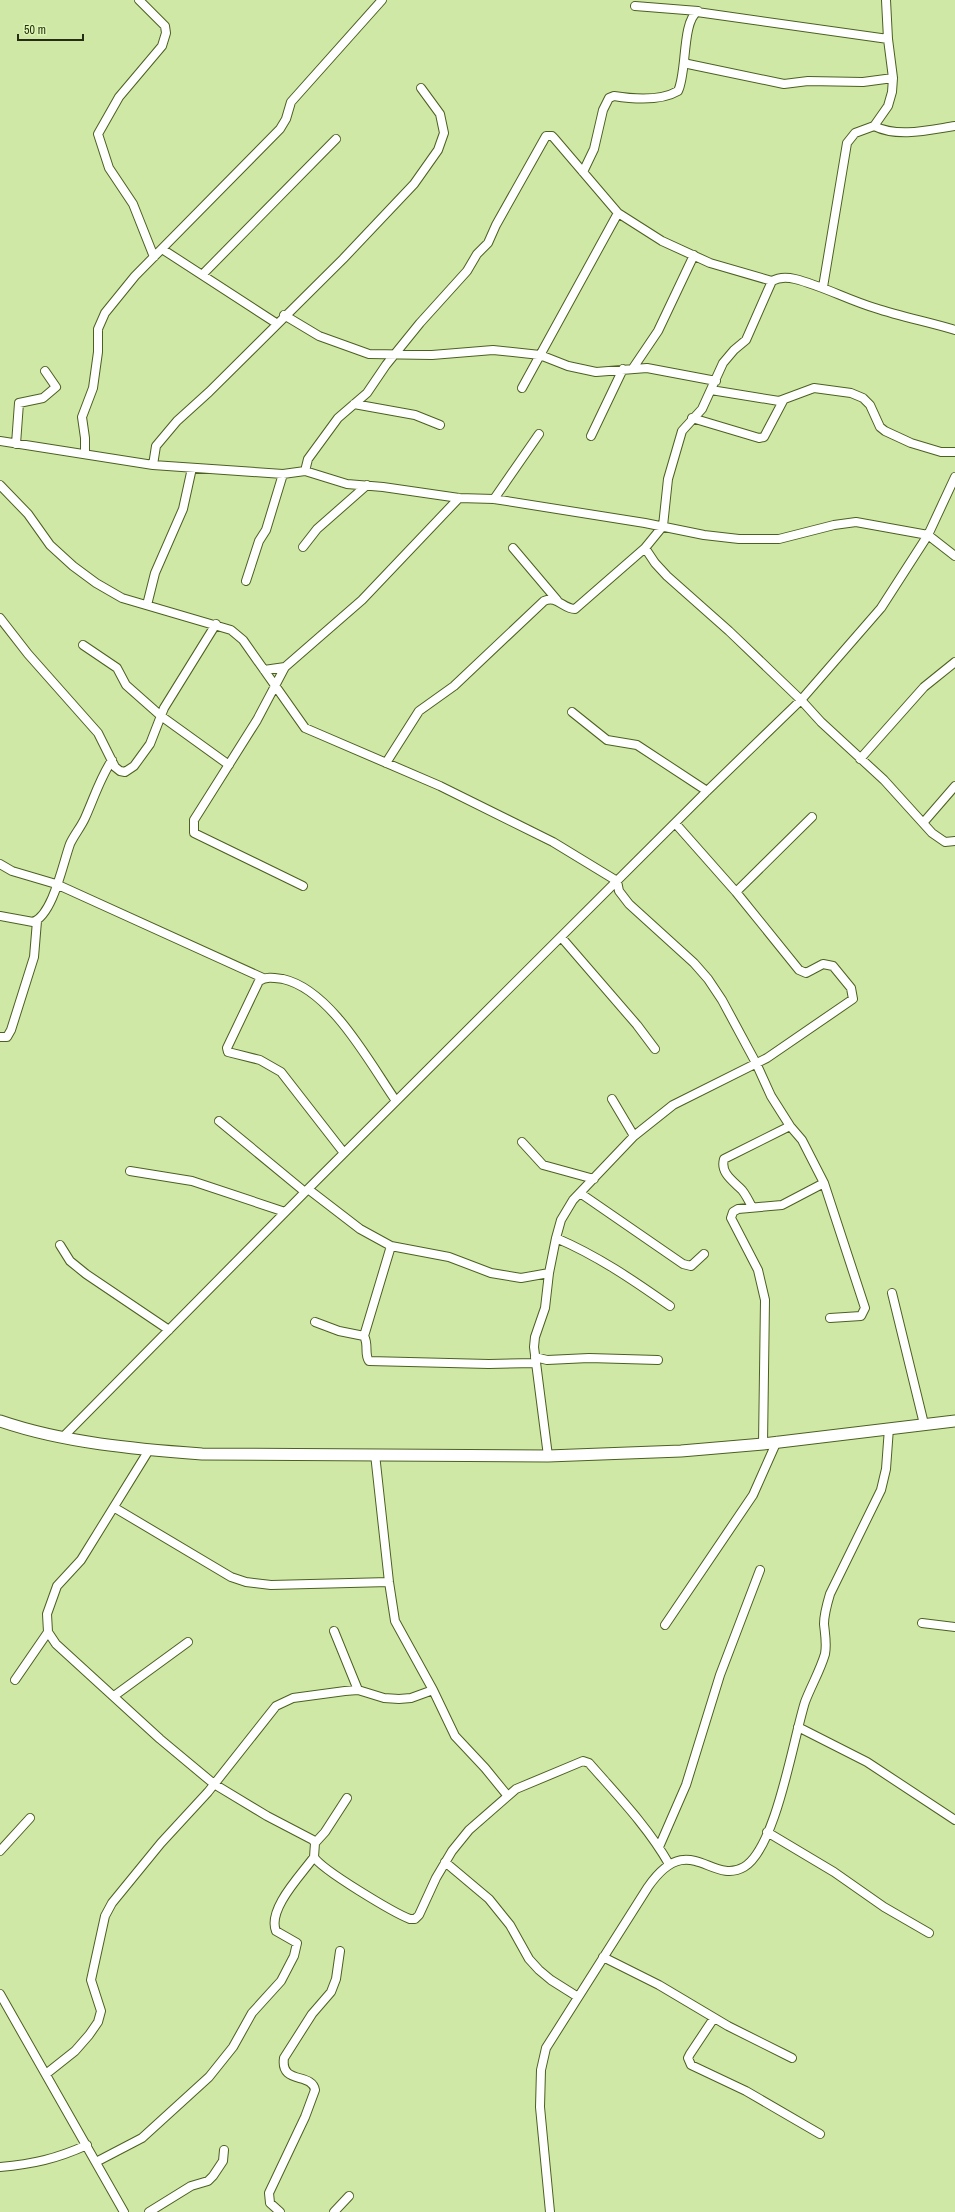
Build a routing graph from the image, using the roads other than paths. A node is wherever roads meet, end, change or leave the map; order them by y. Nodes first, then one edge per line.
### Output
1 (139, 0) edge
2 (382, 0) edge
3 (886, 0) edge
4 (635, 6) dead end
5 (699, 11) junction
6 (888, 38) junction
7 (685, 62) junction
8 (893, 78) junction
9 (421, 88) dead end
10 (874, 126) junction
11 (955, 126) edge
12 (336, 139) dead end
13 (583, 172) junction
14 (618, 213) junction
15 (162, 250) junction
16 (694, 255) junction
17 (154, 256) junction
18 (202, 275) junction
19 (772, 281) junction
20 (823, 287) junction
21 (284, 315) junction
22 (276, 323) junction
23 (955, 330) edge
24 (394, 356) junction
25 (540, 356) junction
26 (633, 368) junction
27 (623, 369) junction
28 (45, 371) dead end
29 (716, 381) junction
30 (522, 388) dead end
31 (712, 390) junction
32 (783, 401) junction
33 (354, 404) junction
34 (692, 418) junction
35 (440, 424) dead end
36 (539, 434) dead end
37 (591, 436) dead end
38 (0, 441) edge
39 (16, 444) junction
40 (955, 452) edge
41 (85, 454) junction
42 (153, 464) junction
43 (192, 468) junction
44 (305, 471) junction
45 (283, 474) junction
46 (955, 477) edge
47 (0, 484) edge
48 (367, 485) junction
49 (459, 498) junction
50 (494, 499) junction
51 (663, 526) junction
52 (928, 535) junction
53 (303, 547) dead end
54 (513, 548) dead end
55 (645, 548) junction
56 (955, 556) edge
57 (246, 581) dead end
58 (557, 600) junction
59 (147, 605) junction
60 (0, 618) edge
61 (216, 624) junction
62 (83, 645) dead end
63 (955, 662) edge
64 (285, 667) junction
65 (264, 670) junction
66 (275, 687) junction
67 (801, 700) junction
68 (572, 712) dead end
69 (161, 716) junction
70 (860, 759) junction
71 (112, 760) junction
72 (386, 763) junction
73 (229, 766) junction
74 (955, 786) edge
75 (707, 792) junction
76 (812, 818) dead end
77 (675, 823) junction
78 (923, 823) junction
79 (955, 841) edge
80 (0, 864) edge
81 (617, 881) junction
82 (56, 884) junction
83 (303, 886) dead end
84 (736, 892) junction
85 (0, 916) edge
86 (37, 921) junction
87 (561, 937) junction
88 (263, 978) junction
89 (0, 1037) edge
90 (655, 1049) dead end
91 (756, 1063) junction
92 (612, 1099) dead end
93 (396, 1101) junction
94 (219, 1121) dead end
95 (790, 1126) junction
96 (634, 1136) junction
97 (522, 1142) dead end
98 (344, 1153) junction
99 (130, 1171) dead end
100 (594, 1179) junction
101 (824, 1182) junction
102 (306, 1191) junction
103 (580, 1193) junction
104 (752, 1207) junction
105 (285, 1212) junction
106 (556, 1238) junction
107 (60, 1245) dead end
108 (391, 1246) junction
109 (704, 1254) dead end
110 (549, 1273) junction
111 (892, 1293) dead end
112 (670, 1306) dead end
113 (830, 1318) dead end
114 (315, 1322) dead end
115 (169, 1330) junction
116 (364, 1336) junction
117 (658, 1360) dead end
118 (536, 1362) junction
119 (955, 1420) edge
120 (0, 1421) edge
121 (924, 1424) junction
122 (889, 1428) junction
123 (63, 1437) junction
124 (777, 1441) junction
125 (763, 1444) junction
126 (149, 1450) junction
127 (375, 1454) junction
128 (548, 1456) junction
129 (115, 1508) junction
130 (760, 1570) dead end
131 (389, 1582) junction
132 (922, 1623) dead end
133 (665, 1625) dead end
134 (955, 1627) edge
135 (334, 1631) dead end
136 (48, 1632) junction
137 (188, 1642) dead end
138 (16, 1680) dead end
139 (358, 1690) junction
140 (433, 1690) junction
141 (114, 1696) junction
142 (798, 1727) junction
143 (214, 1784) junction
144 (507, 1796) junction
145 (347, 1798) dead end
146 (30, 1818) dead end
147 (955, 1820) edge
148 (768, 1832) junction
149 (315, 1842) junction
150 (659, 1847) junction
151 (0, 1851) edge
152 (314, 1857) junction
153 (445, 1862) junction
154 (669, 1864) junction
155 (929, 1933) dead end
156 (340, 1951) dead end
157 (603, 1957) junction
158 (0, 1994) edge
159 (578, 1997) junction
160 (714, 2018) junction
161 (792, 2058) dead end
162 (46, 2074) junction
163 (820, 2134) dead end
164 (87, 2145) junction
165 (224, 2150) dead end
166 (96, 2162) junction
167 (0, 2167) edge
168 (349, 2196) dead end
169 (124, 2212) edge
170 (149, 2212) edge
171 (280, 2212) edge
172 (334, 2212) edge
173 (550, 2212) edge

1 - 17 street
2 - 15 street
3 - 6 street
4 - 5 street
5 - 6 street
5 - 7 street
6 - 8 street
7 - 8 street
7 - 13 street
8 - 10 street
9 - 21 street
10 - 11 street
10 - 20 street
12 - 18 street
13 - 14 street
13 - 24 street
14 - 16 street
14 - 25 street
15 - 17 street
15 - 18 street
16 - 19 street
16 - 26 street
17 - 41 street
18 - 22 street
19 - 20 street
19 - 29 street
20 - 23 street
21 - 22 street
21 - 24 street
22 - 42 street
24 - 25 street
24 - 33 street
25 - 27 street
25 - 30 street
26 - 27 street
26 - 29 street
27 - 37 street
28 - 39 street
29 - 31 street
31 - 32 street
31 - 34 street
32 - 34 street
32 - 40 street
33 - 35 street
33 - 44 street
34 - 51 street
36 - 50 street
38 - 39 street
39 - 41 street
41 - 42 street
42 - 43 street
43 - 45 street
43 - 59 street
44 - 45 street
44 - 48 street
45 - 57 street
46 - 52 street
47 - 59 street
48 - 49 street
48 - 53 street
49 - 50 street
49 - 64 street
50 - 51 street
51 - 52 street
51 - 55 street
52 - 56 street
52 - 67 street
54 - 58 street
55 - 58 street
55 - 67 street
58 - 72 street
59 - 61 street
60 - 71 street
61 - 65 street
61 - 69 street
62 - 69 street
63 - 70 street
64 - 65 street
64 - 66 street
65 - 66 street
66 - 72 street
66 - 73 street
67 - 70 street
67 - 75 street
68 - 75 street
69 - 71 street
69 - 73 street
70 - 78 street
71 - 82 street
72 - 81 street
73 - 83 street
74 - 78 street
75 - 77 street
76 - 84 street
77 - 81 street
77 - 84 street
78 - 79 street
80 - 82 street
81 - 87 street
81 - 91 street
82 - 86 street
82 - 88 street
84 - 91 street
85 - 86 street
86 - 89 street
87 - 90 street
87 - 93 street
88 - 93 street
88 - 98 street
91 - 95 street
91 - 96 street
92 - 96 street
93 - 98 street
94 - 102 street
95 - 101 street
95 - 104 street
96 - 100 street
97 - 100 street
98 - 102 street
99 - 105 street
100 - 103 street
101 - 104 street
101 - 113 street
102 - 105 street
102 - 108 street
103 - 106 street
103 - 109 street
104 - 125 street
105 - 115 street
106 - 110 street
106 - 112 street
107 - 115 street
108 - 110 street
108 - 116 street
110 - 118 street
111 - 121 street
114 - 116 street
115 - 123 street
116 - 118 street
117 - 118 street
118 - 128 street
119 - 121 street
120 - 123 street
121 - 122 street
122 - 124 street
122 - 142 street
123 - 126 street
124 - 125 street
124 - 133 street
125 - 128 street
126 - 127 street
126 - 129 street
127 - 128 street
127 - 131 street
129 - 131 street
129 - 136 street
130 - 150 street
131 - 140 street
132 - 134 street
135 - 139 street
136 - 138 street
136 - 141 street
137 - 141 street
139 - 140 street
139 - 143 street
140 - 144 street
141 - 143 street
142 - 147 street
142 - 148 street
143 - 149 street
143 - 162 street
144 - 150 street
144 - 153 street
145 - 149 street
146 - 151 street
148 - 154 street
148 - 155 street
149 - 152 street
150 - 154 street
152 - 153 street
152 - 166 street
153 - 159 street
154 - 157 street
156 - 171 street
157 - 159 street
157 - 160 street
158 - 162 street
159 - 173 street
160 - 161 street
160 - 163 street
162 - 164 street
164 - 166 street
164 - 167 street
165 - 170 street
166 - 169 street
168 - 172 street

